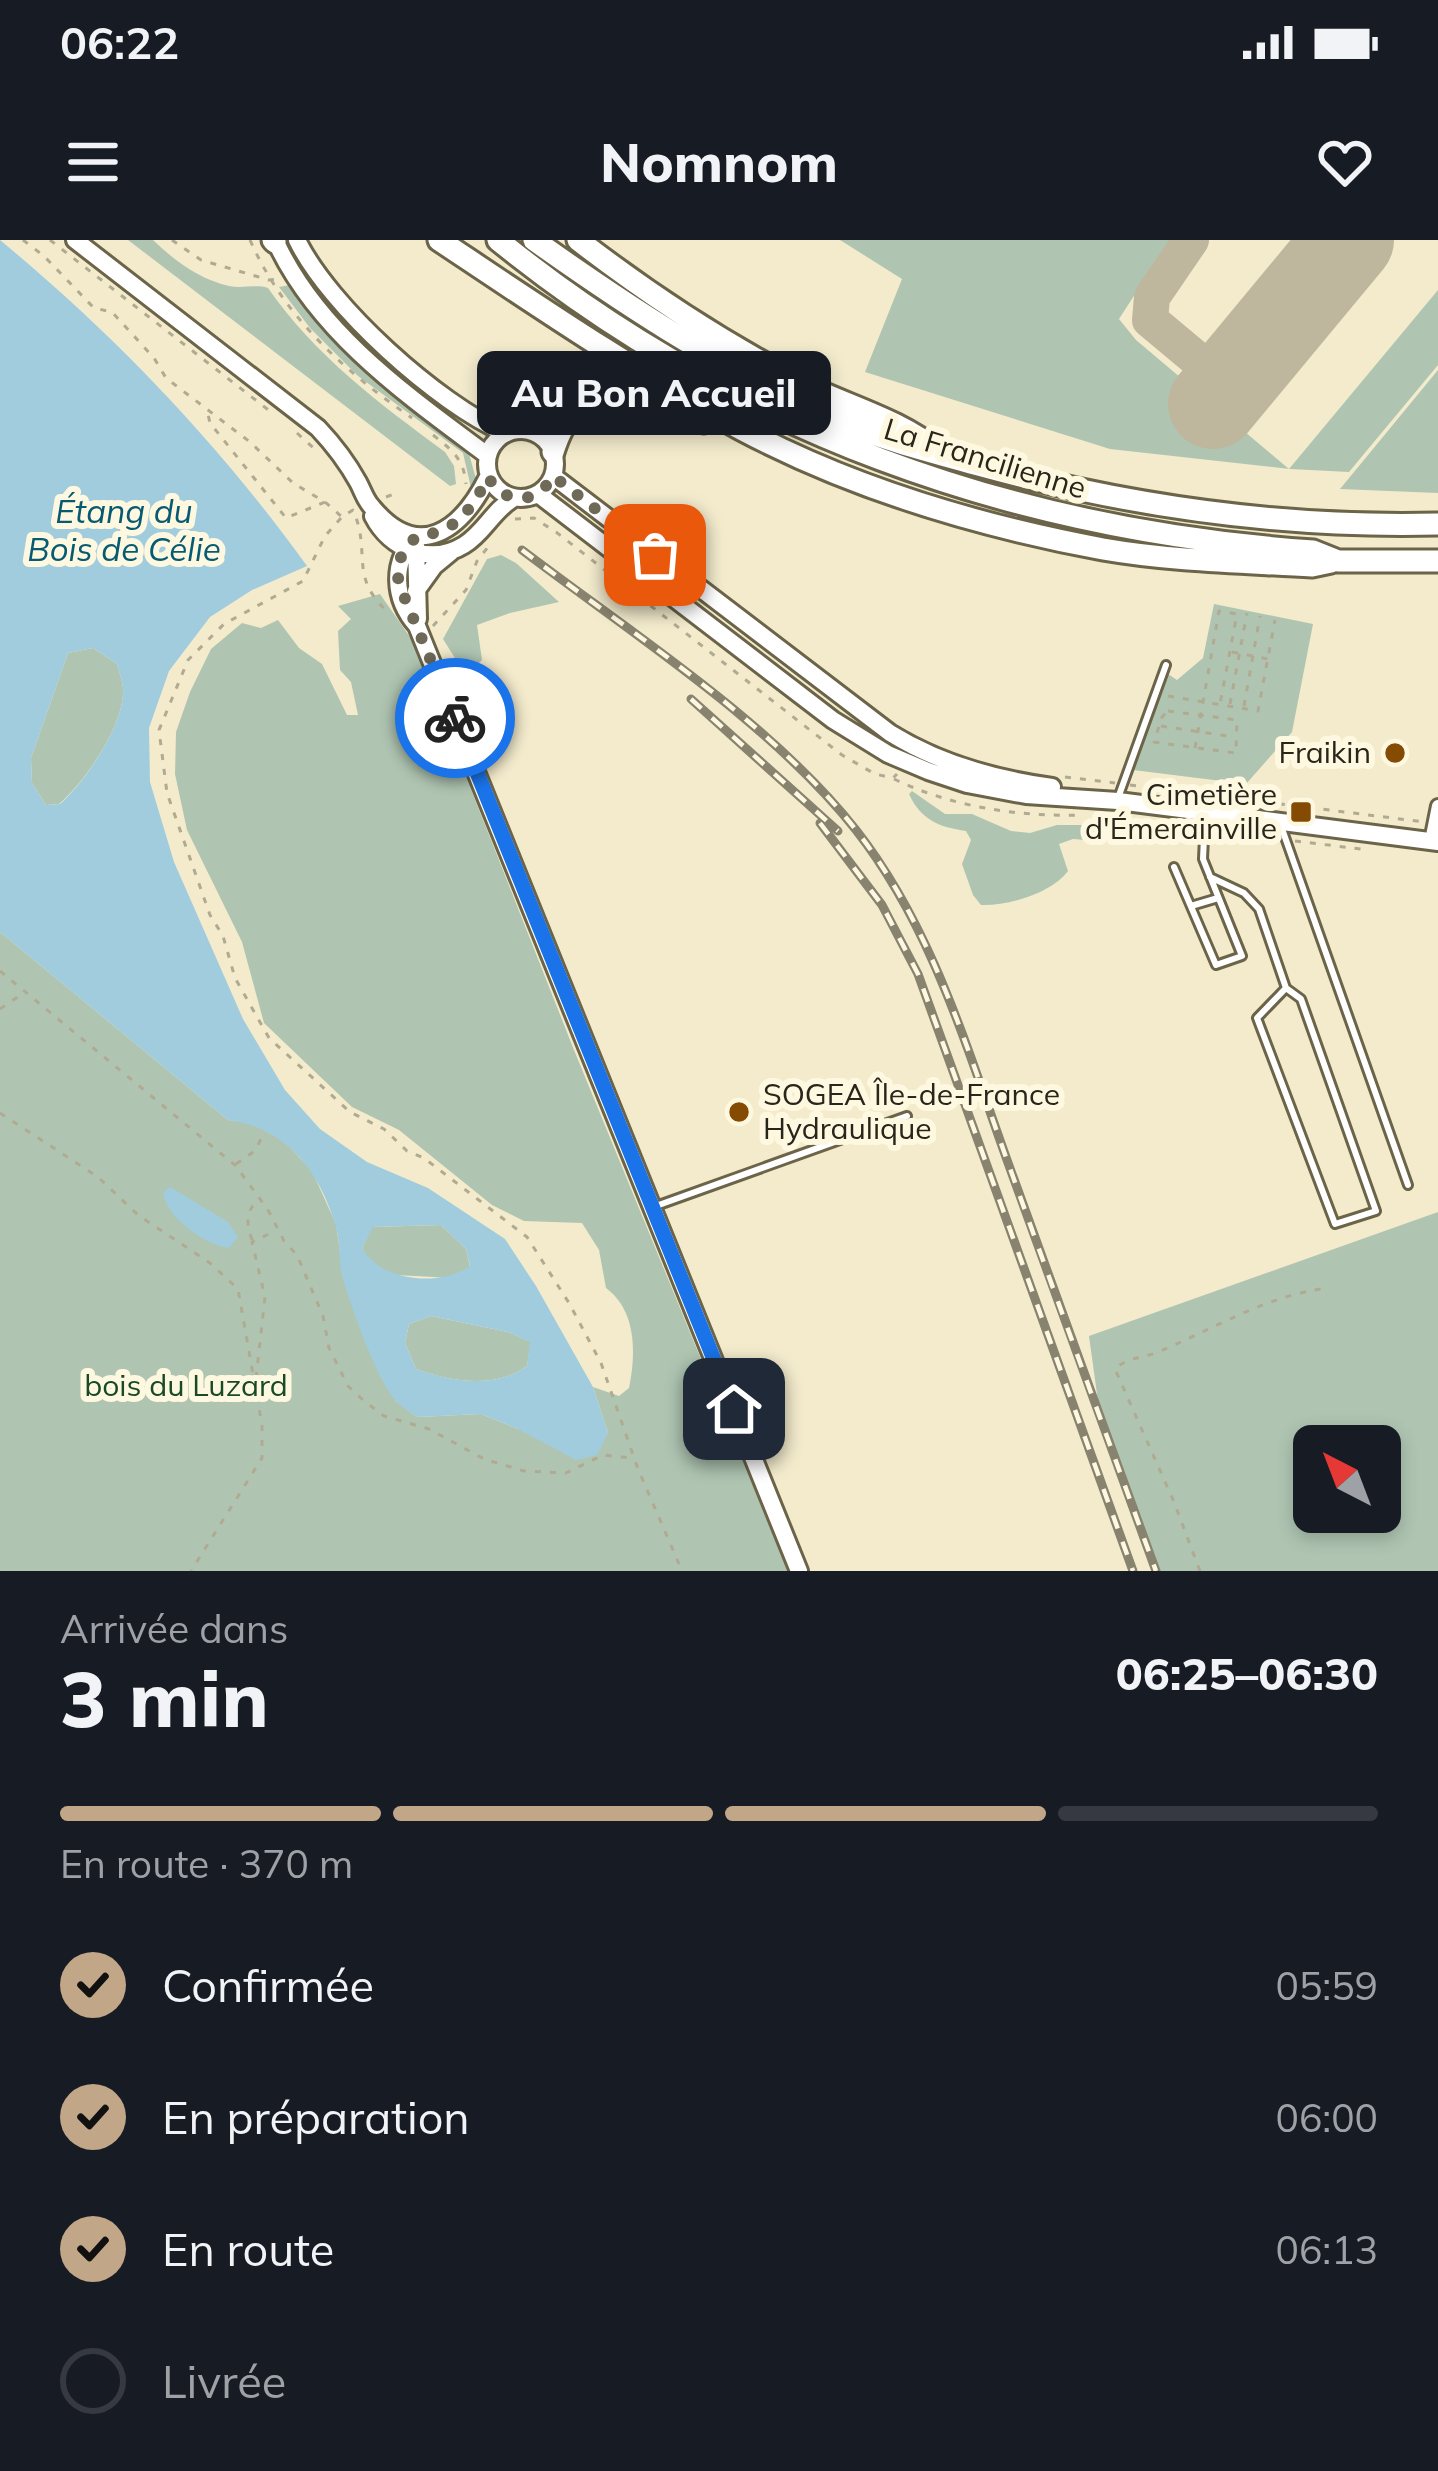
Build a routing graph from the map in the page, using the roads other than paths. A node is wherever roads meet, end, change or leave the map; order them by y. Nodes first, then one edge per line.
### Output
1 (75, 240) edge
2 (440, 240) edge
3 (498, 240) edge
4 (534, 240) edge
5 (578, 240) edge
6 (280, 241) edge
7 (744, 430) junction
8 (505, 433) junction
9 (553, 452) junction
10 (487, 455) junction
11 (942, 455) junction
12 (553, 476) junction
13 (488, 477) junction
14 (538, 494) junction
15 (514, 498) junction
16 (1438, 524) edge
17 (412, 546) junction
18 (455, 549) junction
19 (1438, 560) edge
20 (1338, 561) junction
21 (416, 592) junction
22 (417, 626) junction
23 (1166, 665) dead end
24 (1118, 801) junction
25 (1438, 806) edge
26 (1205, 820) junction
27 (1283, 831) junction
28 (1435, 841) edge
29 (1174, 867) dead end
30 (1210, 877) junction
31 (1219, 898) junction
32 (1191, 906) junction
33 (1286, 988) junction
34 (907, 1116) dead end
35 (1408, 1185) dead end
36 (653, 1208) junction
37 (799, 1571) edge

1 - 17 main road
2 - 7 highway
3 - 20 highway, La Francilienne
4 - 11 highway, La Francilienne
5 - 11 highway
6 - 8 main road
6 - 10 main road
7 - 9 highway
7 - 20 highway
8 - 9 main road
8 - 10 main road
9 - 12 main road
10 - 13 main road
11 - 16 highway, La Francilienne
12 - 14 main road
12 - 24 main road
13 - 15 main road
13 - 17 main road
14 - 15 main road
14 - 24 main road
15 - 18 main road
17 - 18 main road
17 - 21 main road
17 - 22 main road
18 - 21 main road
19 - 20 highway, La Francilienne
21 - 22 main road
22 - 36 main road
23 - 24 lane
24 - 26 main road
25 - 28 street
26 - 27 main road
26 - 30 lane
27 - 28 main road
27 - 35 lane
29 - 32 lane
30 - 31 lane
30 - 33 lane
31 - 32 lane
31 - 32 lane
33 - 33 lane
34 - 36 lane
36 - 37 main road

